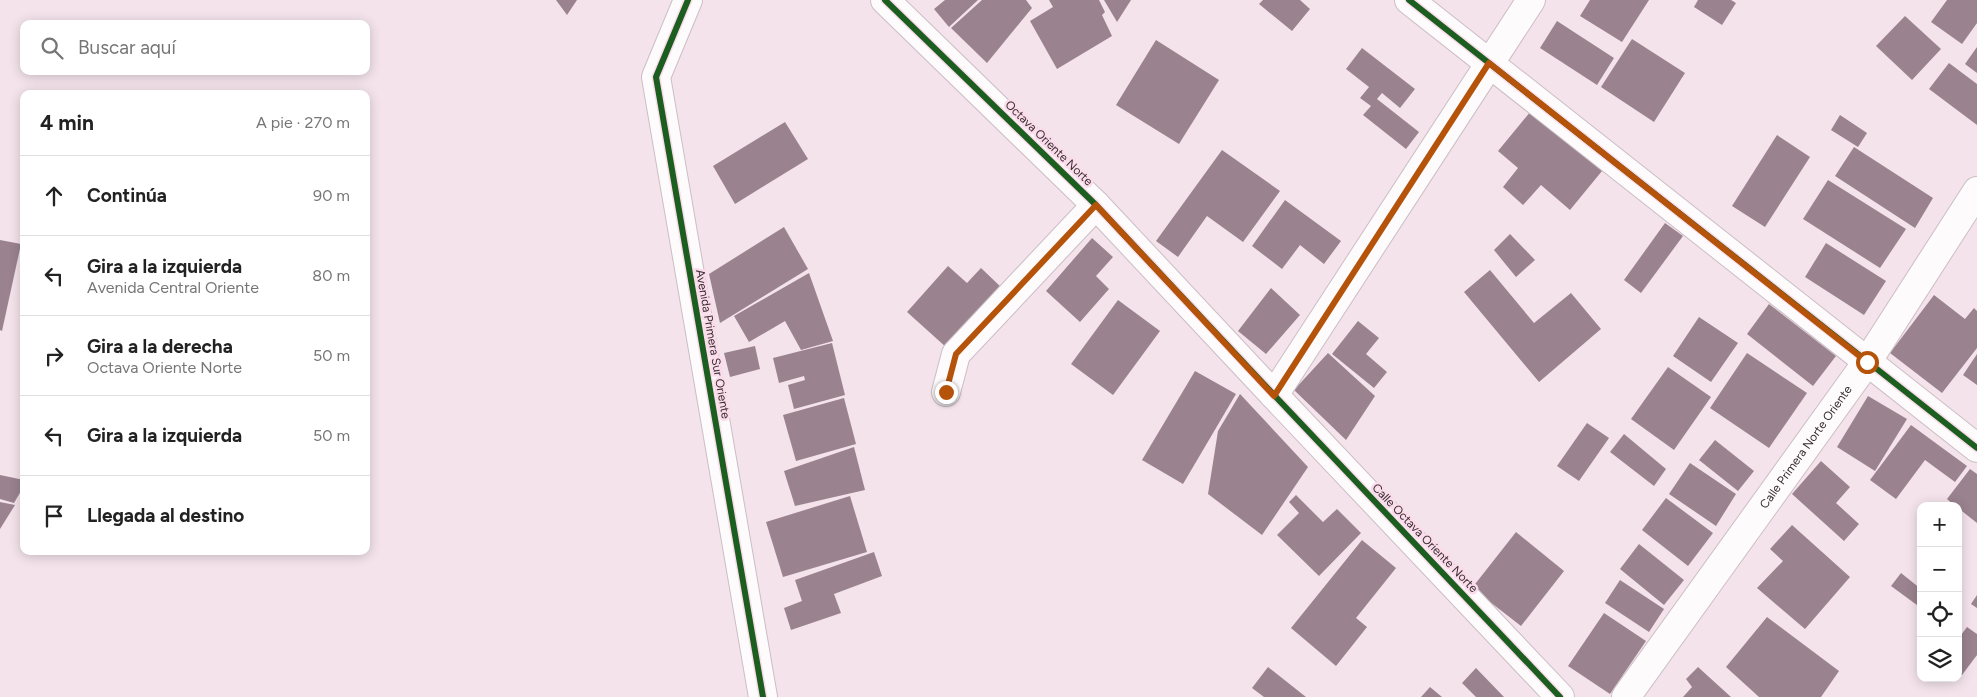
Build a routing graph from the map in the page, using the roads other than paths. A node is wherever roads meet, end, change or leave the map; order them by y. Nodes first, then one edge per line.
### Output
1 (688, 0) edge
2 (885, 0) edge
3 (1408, 0) edge
4 (1531, 0) edge
5 (1489, 63) junction
6 (1977, 191) edge
7 (1096, 205) junction
8 (1867, 362) junction
9 (946, 392) dead end
10 (1274, 396) junction
11 (1977, 448) edge
12 (763, 697) edge
13 (1560, 697) edge
14 (1626, 697) edge

1 - 12 street, Avenida Primera Sur Oriente
2 - 7 street, Octava Oriente Norte
3 - 5 street
4 - 5 street
5 - 8 street
5 - 10 street
6 - 8 street, Calle Primera Norte Oriente
7 - 9 street
7 - 10 street, Octava Oriente Norte
8 - 11 street
8 - 14 street, Calle Primera Norte Oriente
10 - 13 street, Calle Octava Oriente Norte

